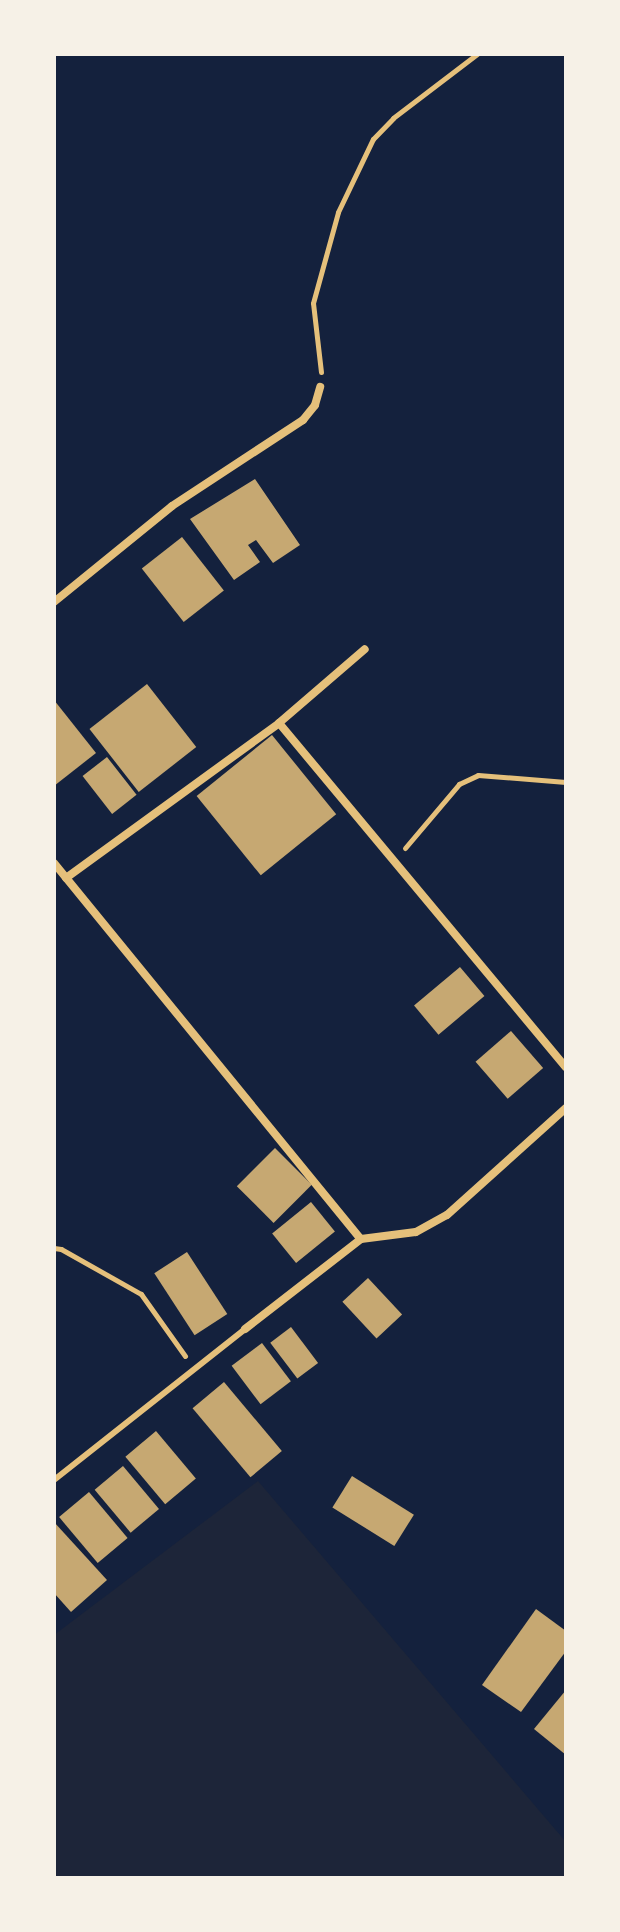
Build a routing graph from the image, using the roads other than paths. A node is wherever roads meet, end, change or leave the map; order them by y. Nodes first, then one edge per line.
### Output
1 (321, 384) road end
2 (54, 602) edge
3 (365, 649) dead end
4 (279, 723) junction
5 (54, 863) edge
6 (66, 878) junction
7 (566, 1067) edge
8 (566, 1108) edge
9 (361, 1239) junction
10 (245, 1329) joint
11 (54, 1480) edge

1 - 2 street
3 - 4 street
4 - 6 street
4 - 7 street
5 - 6 street
6 - 9 street
8 - 9 street
9 - 10 street
10 - 11 lane

